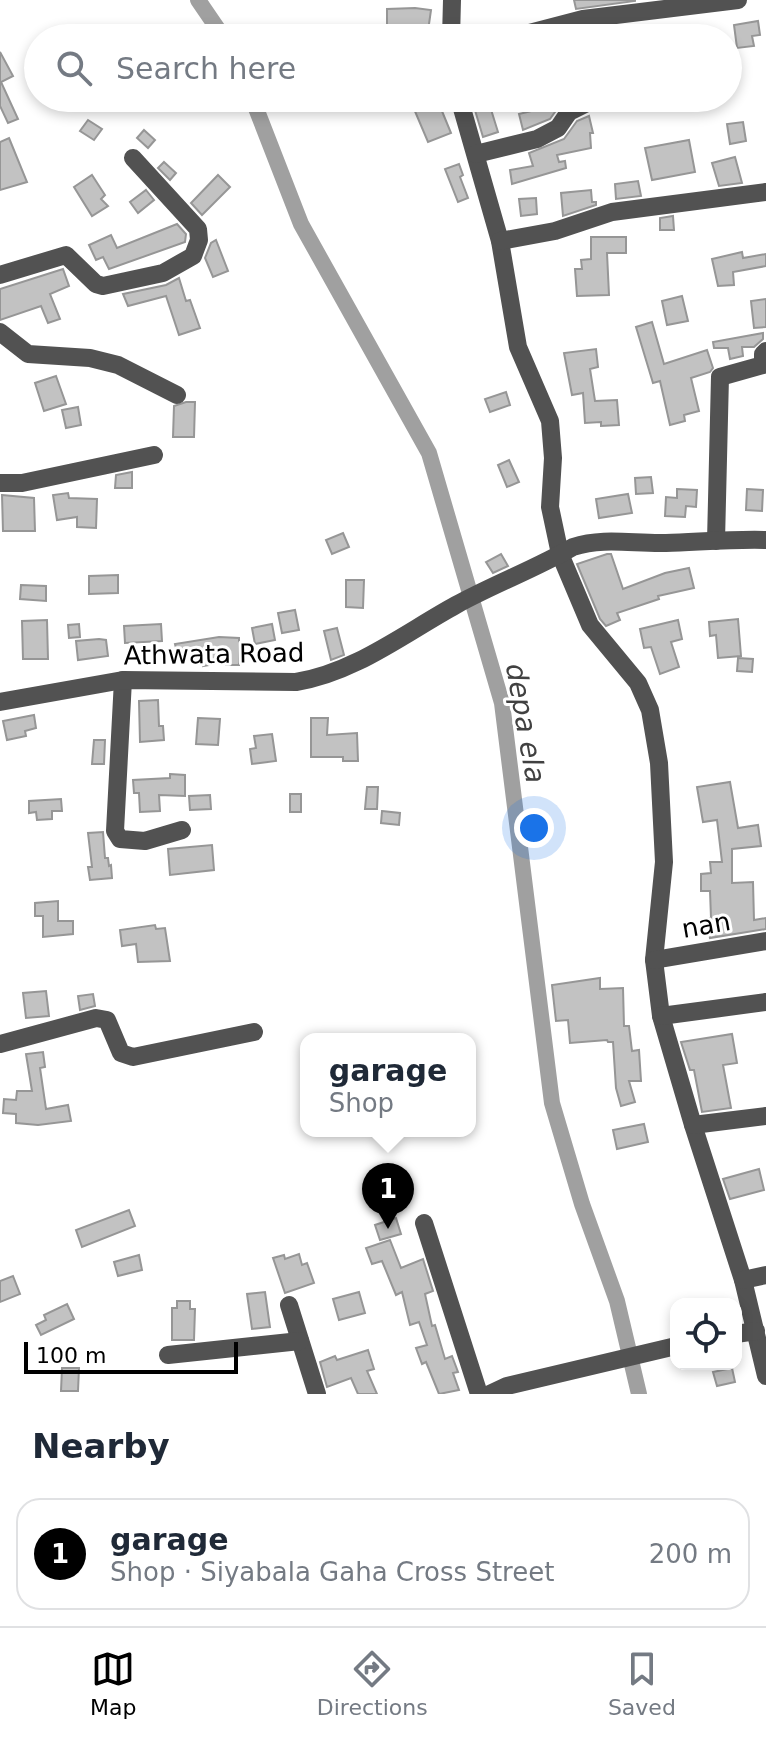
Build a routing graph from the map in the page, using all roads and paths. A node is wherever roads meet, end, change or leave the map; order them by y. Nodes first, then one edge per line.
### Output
1 (452, 0) edge
2 (738, 0) edge
3 (451, 24) edge
4 (564, 24) edge
5 (463, 112) edge
6 (569, 112) edge
7 (476, 154) junction
8 (133, 158) dead end
9 (766, 192) edge
10 (500, 241) junction
11 (0, 275) edge
12 (0, 332) edge
13 (765, 361) edge
14 (177, 395) dead end
15 (154, 455) dead end
16 (0, 483) edge
17 (766, 540) edge
18 (716, 541) junction
19 (560, 554) junction
20 (123, 680) junction
21 (0, 702) edge
22 (182, 830) dead end
23 (766, 941) edge
24 (654, 960) junction
25 (766, 1002) edge
26 (661, 1016) junction
27 (254, 1032) dead end
28 (0, 1044) edge
29 (766, 1116) edge
30 (693, 1125) junction
31 (424, 1223) dead end
32 (766, 1275) edge
33 (743, 1280) junction
34 (289, 1305) dead end
35 (756, 1331) junction
36 (742, 1333) edge
37 (300, 1341) junction
38 (670, 1347) edge
39 (168, 1355) dead end
40 (766, 1376) edge
41 (317, 1394) edge
42 (479, 1394) edge
43 (490, 1394) edge

1 - 3 street
2 - 4 street
5 - 7 street
6 - 7 street
7 - 10 street
8 - 11 street
9 - 10 street
10 - 19 street
12 - 14 street
13 - 18 street
15 - 16 street
17 - 18 street, Athwata Road
18 - 19 street, Athwata Road
19 - 20 street, Athwata Road
19 - 24 street
20 - 21 street, Athwata Road
20 - 22 street
23 - 24 street, nan
24 - 26 street
25 - 26 street
26 - 30 street
27 - 28 street
29 - 30 street
30 - 33 street
31 - 42 street
32 - 33 street
33 - 35 street
34 - 37 street
35 - 36 street
35 - 40 street
37 - 39 street
37 - 41 street
38 - 43 street

